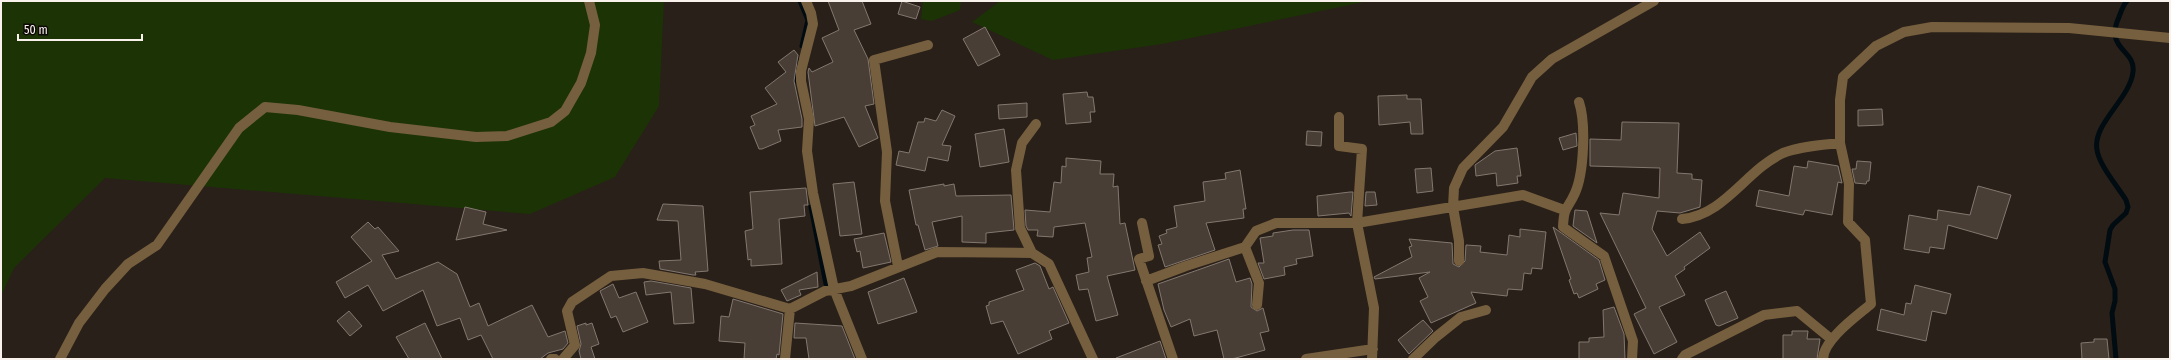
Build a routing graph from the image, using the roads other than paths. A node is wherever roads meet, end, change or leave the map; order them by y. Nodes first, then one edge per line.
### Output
1 (589, 1) edge
2 (806, 1) edge
3 (1654, 1) edge
4 (2170, 38) edge
5 (928, 45) dead end
6 (1579, 102) dead end
7 (1340, 117) dead end
8 (1036, 124) dead end
9 (1840, 143) junction
10 (1453, 207) junction
11 (1564, 210) junction
12 (1682, 219) dead end
13 (1142, 223) dead end
14 (1357, 223) junction
15 (1245, 247) junction
16 (1032, 253) junction
17 (1459, 261) dead end
18 (898, 266) junction
19 (1146, 281) junction
20 (834, 289) junction
21 (1257, 305) dead end
22 (790, 309) junction
23 (1486, 310) dead end
24 (1831, 340) junction
25 (1372, 354) edge
26 (60, 359) edge
27 (551, 359) edge
28 (555, 359) edge
29 (563, 359) edge
30 (785, 359) edge
31 (862, 359) edge
32 (1093, 359) edge
33 (1173, 359) edge
34 (1306, 359) edge
35 (1413, 359) edge
36 (1632, 359) edge
37 (1682, 359) edge
38 (1823, 359) edge

1 - 26 street
2 - 20 street
3 - 10 street
4 - 9 street
5 - 18 street
6 - 11 street
7 - 14 street
8 - 16 street
9 - 12 street
9 - 24 street
10 - 11 street
10 - 14 street
10 - 17 street
11 - 36 street
13 - 19 street
14 - 15 street
14 - 25 street
15 - 19 street
15 - 21 street
16 - 18 street
16 - 32 street
18 - 20 street
19 - 33 street
20 - 22 street
20 - 31 street
22 - 29 street
22 - 30 street
23 - 35 street
24 - 37 street
24 - 38 street
25 - 34 street
27 - 28 street

